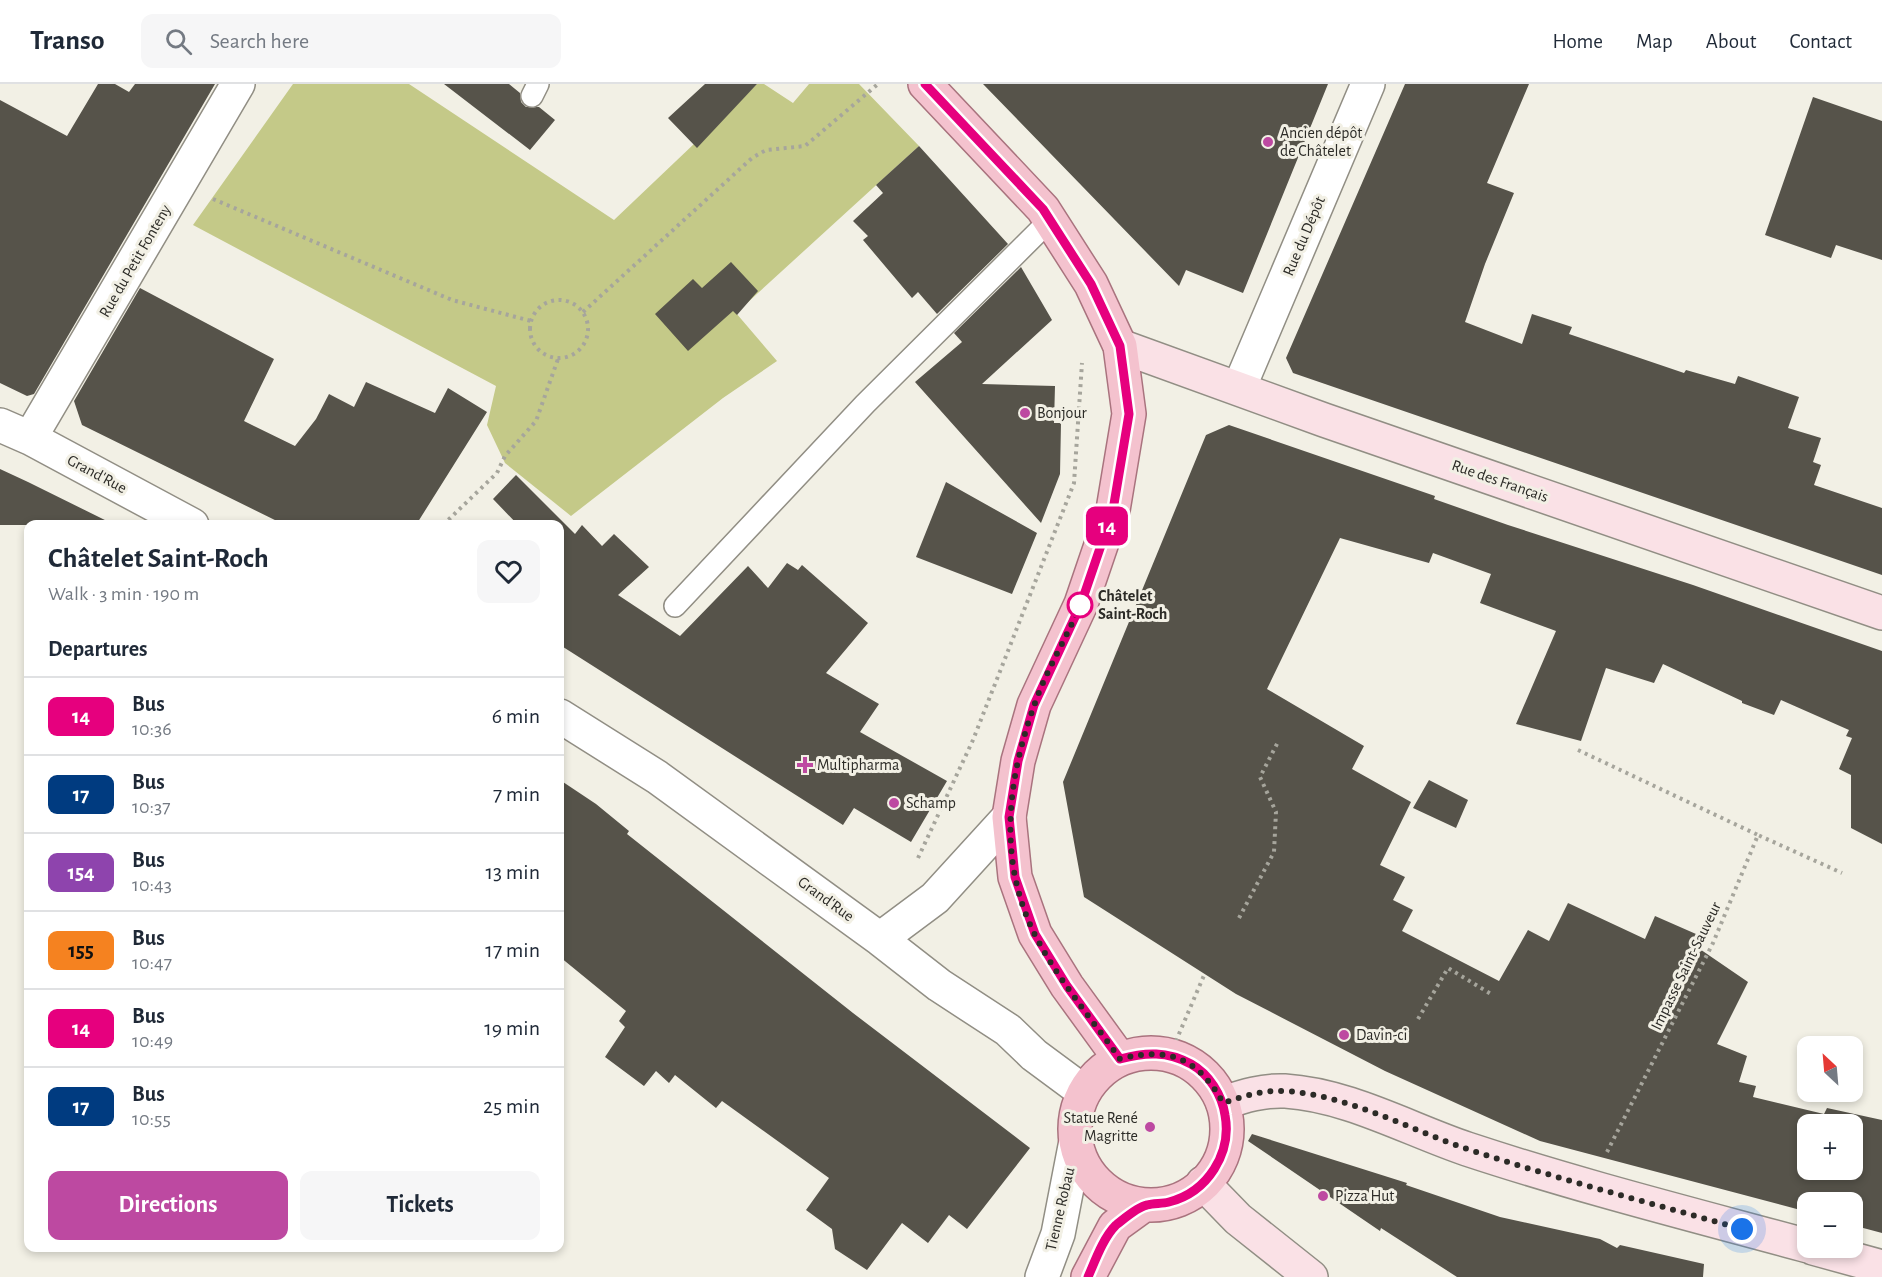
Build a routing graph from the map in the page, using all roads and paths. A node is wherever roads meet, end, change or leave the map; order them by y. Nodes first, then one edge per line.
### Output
1 (238, 84) edge
2 (878, 84) edge
3 (926, 84) edge
4 (1368, 84) edge
5 (180, 185) junction
6 (1050, 220) junction
7 (583, 312) junction
8 (531, 321) junction
9 (1120, 346) junction
10 (1083, 353) dead end
11 (558, 359) junction
12 (1239, 388) junction
13 (0, 425) edge
14 (30, 438) junction
15 (183, 520) edge
16 (448, 520) edge
17 (675, 606) dead end
18 (1882, 613) edge
19 (564, 719) edge
20 (1279, 740) dead end
21 (1578, 750) dead end
22 (1009, 817) junction
23 (1758, 835) junction
24 (915, 866) dead end
25 (1842, 873) dead end
26 (1239, 918) dead end
27 (880, 939) junction
28 (1205, 974) dead end
29 (1491, 994) dead end
30 (1418, 1019) dead end
31 (1170, 1055) junction
32 (1120, 1059) junction
33 (1084, 1092) junction
34 (1223, 1103) junction
35 (1076, 1141) junction
36 (1203, 1182) junction
37 (1590, 1187) junction
38 (1144, 1205) junction
39 (1797, 1243) edge
40 (1849, 1258) edge
41 (1882, 1267) edge
42 (1042, 1277) edge
43 (1088, 1277) edge
44 (1311, 1277) edge

1 - 5 street, Rue du Petit Fonteny
2 - 7 path
3 - 6 main road
4 - 12 street, Rue du Dépôt
5 - 8 path
5 - 14 street, Rue du Petit Fonteny
6 - 9 main road
6 - 17 lane
7 - 8 path
7 - 11 path
8 - 11 path
9 - 12 main road, Rue des Français
9 - 22 main road
10 - 24 path
11 - 16 path
12 - 18 main road, Rue des Français
13 - 14 street, Grand'Rue
14 - 15 street, Grand'Rue
19 - 27 street, Grand'Rue
20 - 26 path
21 - 23 path
22 - 27 street
22 - 32 main road
23 - 25 path
23 - 37 path, Impasse Saint-Sauveur
27 - 33 street, Grand'Rue
28 - 31 path
29 - 30 path
31 - 32 main road
31 - 34 main road
32 - 33 main road
33 - 35 main road
34 - 36 main road
34 - 37 main road
35 - 38 main road
35 - 42 street, Tienne Robau
36 - 38 main road
36 - 44 main road
37 - 39 main road
38 - 43 main road
40 - 41 main road

